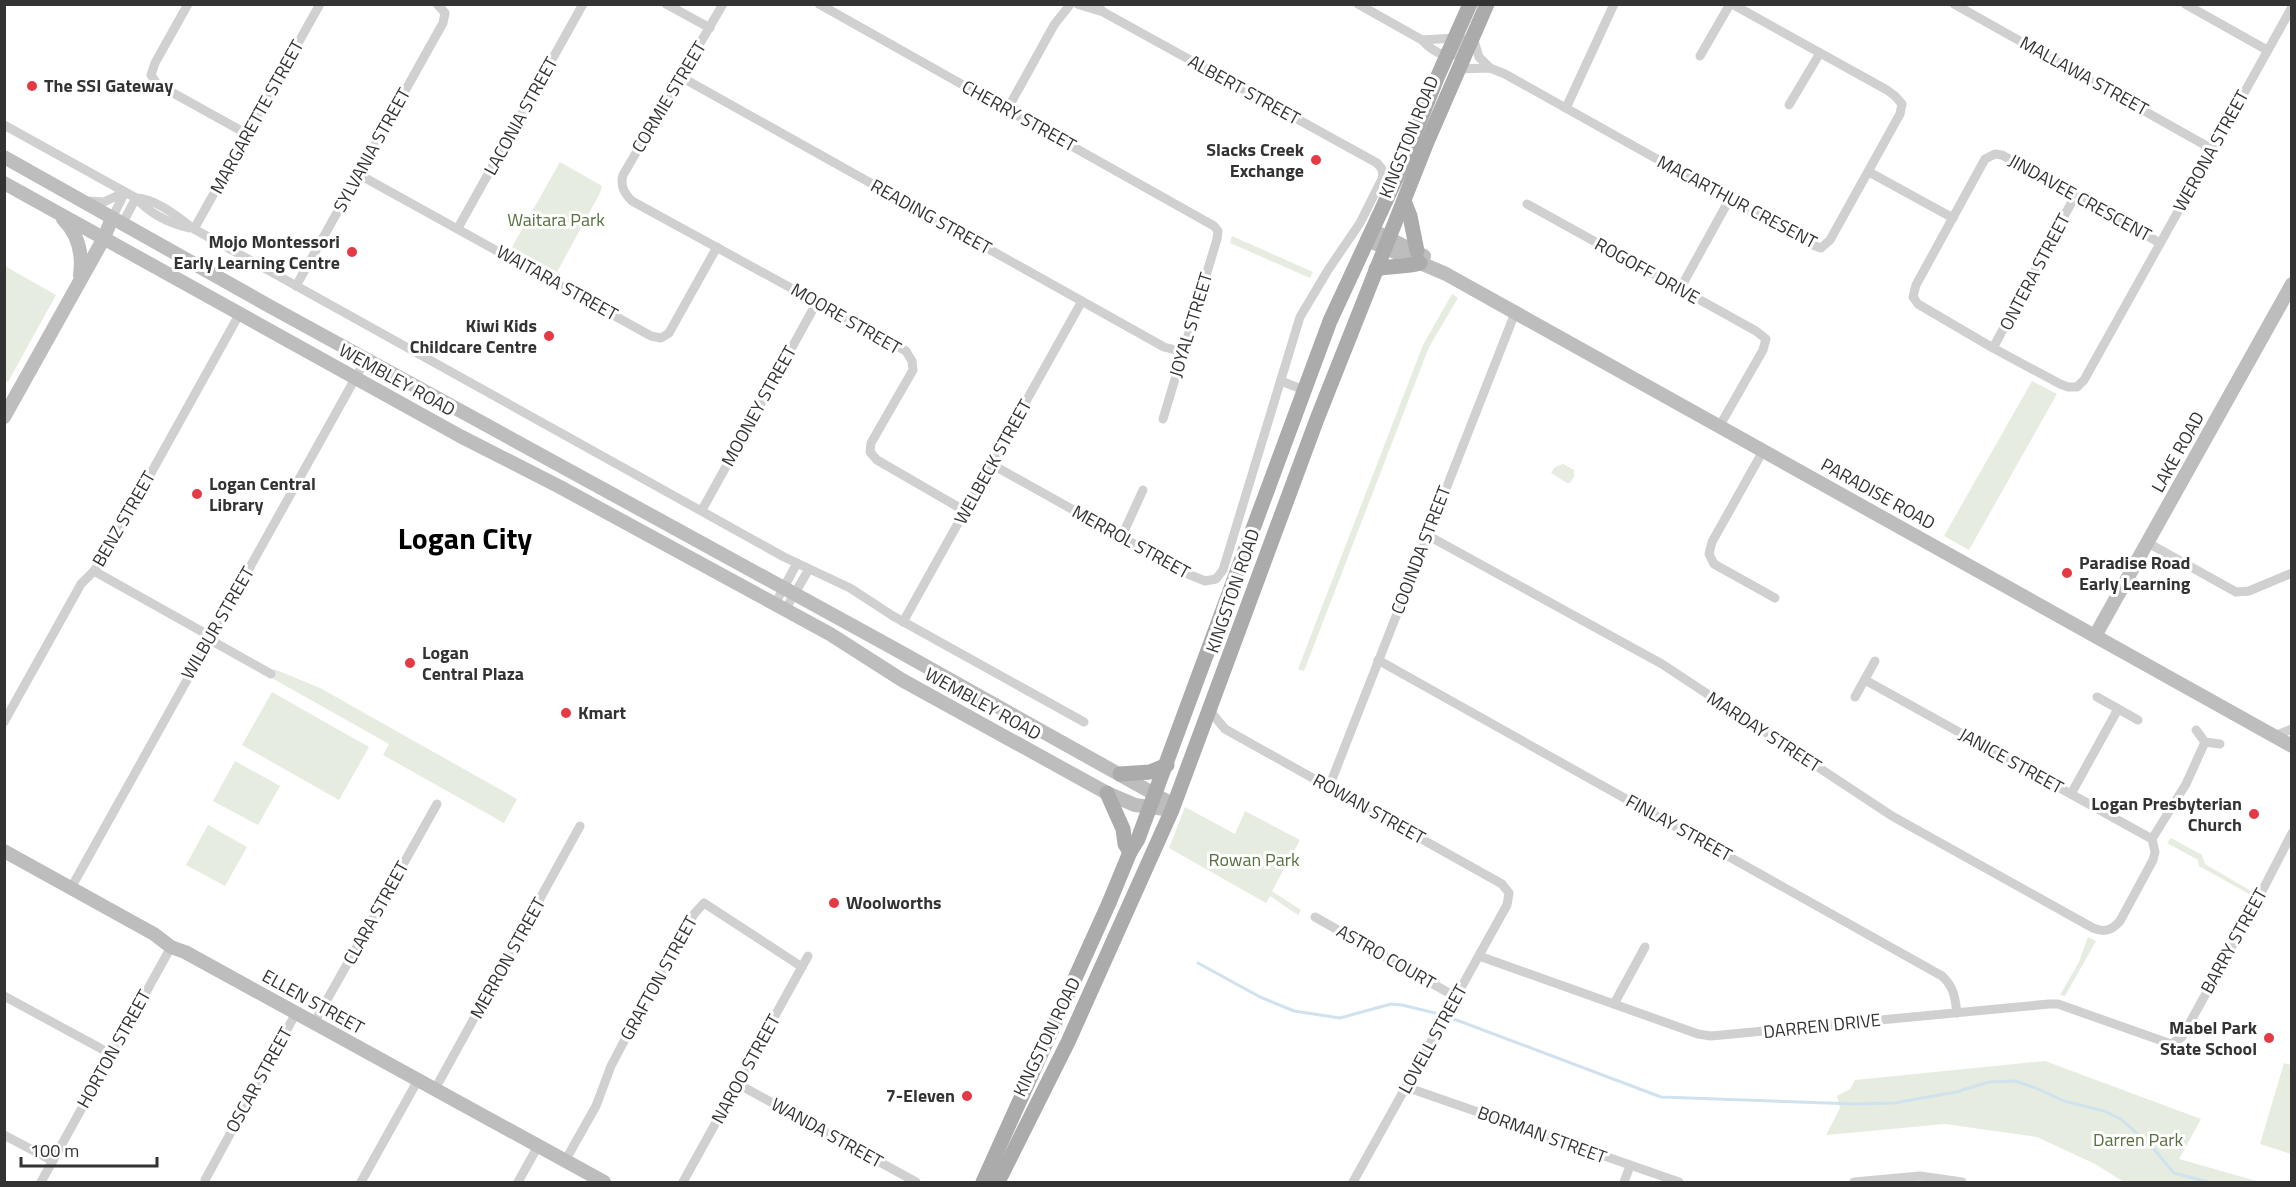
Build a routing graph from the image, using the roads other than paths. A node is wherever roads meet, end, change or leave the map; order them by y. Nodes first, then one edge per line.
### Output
1 (188, 4) edge
2 (320, 4) edge
3 (437, 4) edge
4 (583, 4) edge
5 (666, 4) edge
6 (723, 4) edge
7 (819, 4) edge
8 (1095, 4) edge
9 (1358, 4) edge
10 (1470, 4) edge
11 (1487, 4) edge
12 (1614, 4) edge
13 (1731, 4) edge
14 (1954, 4) edge
15 (2185, 4) edge
16 (1070, 5) edge
17 (2292, 7) edge
18 (1105, 13) junction
19 (710, 28) junction
20 (1473, 37) junction
21 (1455, 38) junction
22 (1422, 40) junction
23 (2267, 51) junction
24 (1820, 53) junction
25 (1447, 56) junction
26 (1700, 56) dead end
27 (1490, 68) junction
28 (1458, 69) junction
29 (681, 77) junction
30 (1789, 105) dead end
31 (1566, 108) junction
32 (1006, 110) junction
33 (4, 125) edge
34 (247, 134) junction
35 (2212, 149) junction
36 (4, 157) edge
37 (1382, 169) joint
38 (1869, 172) junction
39 (358, 174) junction
40 (4, 183) edge
41 (125, 192) junction
42 (624, 192) joint
43 (2075, 196) junction
44 (76, 198) junction
45 (136, 198) junction
46 (1729, 200) junction
47 (1404, 201) junction
48 (1527, 204) dead end
49 (55, 211) junction
50 (1953, 218) junction
51 (117, 221) junction
52 (458, 228) junction
53 (194, 229) junction
54 (1218, 231) joint
55 (1370, 235) junction
56 (104, 238) junction
57 (1387, 243) junction
58 (2160, 243) junction
59 (717, 247) junction
60 (1418, 257) junction
61 (1376, 269) junction
62 (2292, 284) edge
63 (77, 286) junction
64 (296, 286) junction
65 (1680, 289) junction
66 (1082, 301) junction
67 (817, 302) junction
68 (240, 313) junction
69 (1515, 313) junction
70 (1993, 348) junction
71 (1183, 352) junction
72 (366, 359) junction
73 (356, 378) junction
74 (1281, 381) junction
75 (2077, 387) joint
76 (1304, 390) junction
77 (4, 417) edge
78 (1163, 418) dead end
79 (1719, 427) junction
80 (1763, 451) junction
81 (991, 464) junction
82 (1143, 490) dead end
83 (702, 510) junction
84 (965, 511) junction
85 (1427, 535) junction
86 (1121, 538) junction
87 (2148, 543) junction
88 (797, 563) junction
89 (809, 569) junction
90 (94, 571) junction
91 (2292, 573) edge
92 (789, 591) junction
93 (1775, 598) dead end
94 (780, 607) junction
95 (903, 622) junction
96 (210, 636) junction
97 (2095, 636) junction
98 (1378, 660) junction
99 (1875, 662) dead end
100 (271, 674) dead end
101 (1864, 680) junction
102 (1855, 697) dead end
103 (2097, 697) dead end
104 (2118, 709) junction
105 (1210, 711) junction
106 (2138, 720) dead end
107 (4, 722) edge
108 (1084, 722) dead end
109 (1204, 728) junction
110 (1225, 729) junction
111 (2292, 729) edge
112 (2196, 730) dead end
113 (2274, 736) junction
114 (2205, 742) junction
115 (2220, 744) dead end
116 (2292, 746) edge
117 (1167, 765) junction
118 (1120, 774) junction
119 (1329, 787) junction
120 (1107, 793) junction
121 (2071, 794) junction
122 (1153, 801) junction
123 (437, 804) dead end
124 (1173, 808) junction
125 (580, 826) dead end
126 (2292, 833) edge
127 (2154, 842) junction
128 (4, 851) edge
129 (1130, 852) junction
130 (71, 888) junction
131 (1509, 893) joint
132 (1315, 916) dead end
133 (171, 947) junction
134 (1645, 947) dead end
135 (808, 956) dead end
136 (1479, 956) junction
137 (802, 967) junction
138 (4, 996) edge
139 (1456, 997) junction
140 (1614, 1004) junction
141 (296, 1013) junction
142 (1957, 1013) junction
143 (314, 1023) junction
144 (2171, 1044) joint
145 (111, 1054) junction
146 (418, 1080) junction
147 (738, 1084) junction
148 (1406, 1087) junction
149 (435, 1089) junction
150 (4, 1135) edge
151 (538, 1146) junction
152 (53, 1161) junction
153 (566, 1161) junction
154 (1630, 1166) junction
155 (205, 1180) dead end
156 (1897, 1180) edge
157 (41, 1182) edge
158 (361, 1182) edge
159 (518, 1182) edge
160 (604, 1182) edge
161 (683, 1182) edge
162 (916, 1182) edge
163 (983, 1182) edge
164 (998, 1182) edge
165 (1353, 1182) edge
166 (1624, 1182) edge
167 (1679, 1182) edge
168 (1854, 1182) edge
169 (1962, 1182) edge

1 - 34 street
2 - 34 street, MARGARETTE STREET
3 - 39 street, SYLVANIA STREET
4 - 52 street, LACONIA STREET
5 - 19 street
6 - 19 street, CORMIE STREET
7 - 32 street, CHERRY STREET
8 - 18 street, ALBERT STREET
9 - 22 street
10 - 21 main road, KINGSTON ROAD
11 - 20 main road, KINGSTON ROAD
12 - 31 street
13 - 24 street, MACARTHUR CRESENT
13 - 26 street
14 - 35 street, MALLAWA STREET
15 - 23 street
16 - 18 street, ALBERT STREET
16 - 32 street
17 - 23 street, WERONA STREET
18 - 37 street, ALBERT STREET
19 - 29 street, CORMIE STREET
20 - 25 street
20 - 27 street
20 - 28 main road, KINGSTON ROAD
21 - 22 street
21 - 25 main road, KINGSTON ROAD
22 - 25 street
23 - 35 street, WERONA STREET
24 - 30 street
24 - 38 street, MACARTHUR CRESENT
25 - 55 main road, KINGSTON ROAD
27 - 28 street, MACARTHUR CRESENT
27 - 31 street, MACARTHUR CRESENT
28 - 47 main road, KINGSTON ROAD
29 - 42 street, CORMIE STREET
29 - 66 street, READING STREET
31 - 46 street, MACARTHUR CRESENT
32 - 54 street, CHERRY STREET
33 - 41 street, WEMBLEY ROAD
34 - 53 street, MARGARETTE STREET
35 - 58 street, WERONA STREET
36 - 44 main road, WEMBLEY ROAD
37 - 74 street, MERROL STREET
38 - 46 street, MACARTHUR CRESENT
38 - 50 street
39 - 52 street, WAITARA STREET
39 - 64 street, SYLVANIA STREET
40 - 49 main road, WEMBLEY ROAD
41 - 44 street, WEMBLEY ROAD
41 - 45 street, WEMBLEY ROAD
41 - 51 street
42 - 59 street, MOORE STREET
43 - 50 street, JINDAVEE CRESCENT
43 - 58 street, JINDAVEE CRESCENT
43 - 70 street, ONTERA STREET
44 - 51 main road, WEMBLEY ROAD
45 - 51 street
45 - 53 street, WEMBLEY ROAD
46 - 65 street
47 - 57 main road, KINGSTON ROAD
47 - 60 main road
48 - 65 street, ROGOFF DRIVE
49 - 56 main road, WEMBLEY ROAD
49 - 63 main road
50 - 70 street, JINDAVEE CRESCENT
51 - 56 main road
51 - 72 main road, WEMBLEY ROAD
52 - 59 street, WAITARA STREET
53 - 64 street, WEMBLEY ROAD
54 - 71 street, JOYAL STREET
55 - 57 main road, PARADISE ROAD
55 - 76 main road, KINGSTON ROAD
56 - 63 main road
56 - 68 main road, WEMBLEY ROAD
57 - 60 main road, PARADISE ROAD
57 - 61 main road, KINGSTON ROAD
58 - 75 street, WERONA STREET
59 - 67 street, MOORE STREET
60 - 61 main road
60 - 69 main road, PARADISE ROAD
61 - 105 main road, KINGSTON ROAD
62 - 87 main road, LAKE ROAD
63 - 77 main road
64 - 83 street, WEMBLEY ROAD
65 - 79 street, ROGOFF DRIVE
66 - 71 street, READING STREET
66 - 81 street, WELBECK STREET
67 - 83 street, MOONEY STREET
67 - 84 street, MOORE STREET
68 - 73 main road, WEMBLEY ROAD
68 - 90 street, BENZ STREET
69 - 79 main road, PARADISE ROAD
69 - 85 street, COOINDA STREET
70 - 75 street, JINDAVEE CRESCENT
71 - 78 street, JOYAL STREET
72 - 73 street, WILBUR STREET
72 - 92 main road, WEMBLEY ROAD
73 - 94 main road, WEMBLEY ROAD
73 - 96 street, WILBUR STREET
74 - 76 street
74 - 86 street, MERROL STREET
76 - 117 main road, KINGSTON ROAD
79 - 80 main road, PARADISE ROAD
80 - 93 street
80 - 97 main road, PARADISE ROAD
81 - 84 street, WELBECK STREET
81 - 86 street, MERROL STREET
82 - 86 street
83 - 88 street, WEMBLEY ROAD
84 - 95 street, WELBECK STREET
85 - 98 street, COOINDA STREET
85 - 127 street, MARDAY STREET
87 - 91 street
87 - 97 main road, LAKE ROAD
88 - 89 street, WEMBLEY ROAD
88 - 92 street
89 - 92 street
89 - 95 street, WEMBLEY ROAD
90 - 96 street
90 - 107 street, BENZ STREET
92 - 94 street
92 - 118 main road, WEMBLEY ROAD
94 - 120 main road, WEMBLEY ROAD
95 - 108 street, WEMBLEY ROAD
96 - 100 street
96 - 130 street, WILBUR STREET
97 - 113 main road, PARADISE ROAD
98 - 119 street, COOINDA STREET
98 - 142 street, FINLAY STREET
99 - 101 street
101 - 102 street
101 - 121 street, JANICE STREET
103 - 104 street
104 - 106 street
104 - 121 street
105 - 109 main road, KINGSTON ROAD
105 - 110 street, ROWAN STREET
109 - 110 street, ROWAN STREET
109 - 124 main road, KINGSTON ROAD
110 - 119 street, ROWAN STREET
111 - 113 street
112 - 114 street
113 - 116 main road, PARADISE ROAD
114 - 115 street
114 - 127 street
117 - 118 main road
117 - 122 main road, KINGSTON ROAD
118 - 122 main road, WEMBLEY ROAD
119 - 131 street, ROWAN STREET
120 - 122 main road, WEMBLEY ROAD
120 - 129 main road
121 - 127 street, JANICE STREET
122 - 124 main road, WEMBLEY ROAD
122 - 129 main road, KINGSTON ROAD
123 - 143 street, CLARA STREET
124 - 164 main road, KINGSTON ROAD
125 - 149 street, MERRON STREET
126 - 144 street, BARRY STREET
128 - 130 main road, ELLEN STREET
129 - 163 main road, KINGSTON ROAD
130 - 133 main road, ELLEN STREET
131 - 136 street, LOVELL STREET
132 - 139 street, ASTRO COURT
133 - 141 main road, ELLEN STREET
133 - 145 street, HORTON STREET
134 - 140 street
135 - 137 street, NAROO STREET
136 - 139 street, LOVELL STREET
136 - 140 street, DARREN DRIVE
137 - 147 street, NAROO STREET
137 - 153 street, GRAFTON STREET
138 - 145 street
139 - 148 street, LOVELL STREET
140 - 142 street, DARREN DRIVE
141 - 143 main road, ELLEN STREET
141 - 155 street, OSCAR STREET
142 - 144 street, DARREN DRIVE
143 - 146 main road, ELLEN STREET
145 - 152 street, HORTON STREET
146 - 149 main road, ELLEN STREET
146 - 158 street
147 - 161 street, NAROO STREET
147 - 162 street, WANDA STREET
148 - 154 street, BORMAN STREET
148 - 165 street, LOVELL STREET
149 - 151 main road, ELLEN STREET
150 - 152 street
151 - 153 main road, ELLEN STREET
151 - 159 street
152 - 157 street, HORTON STREET
153 - 160 main road, ELLEN STREET
154 - 166 street
154 - 167 street, BORMAN STREET
156 - 168 street
156 - 169 street

